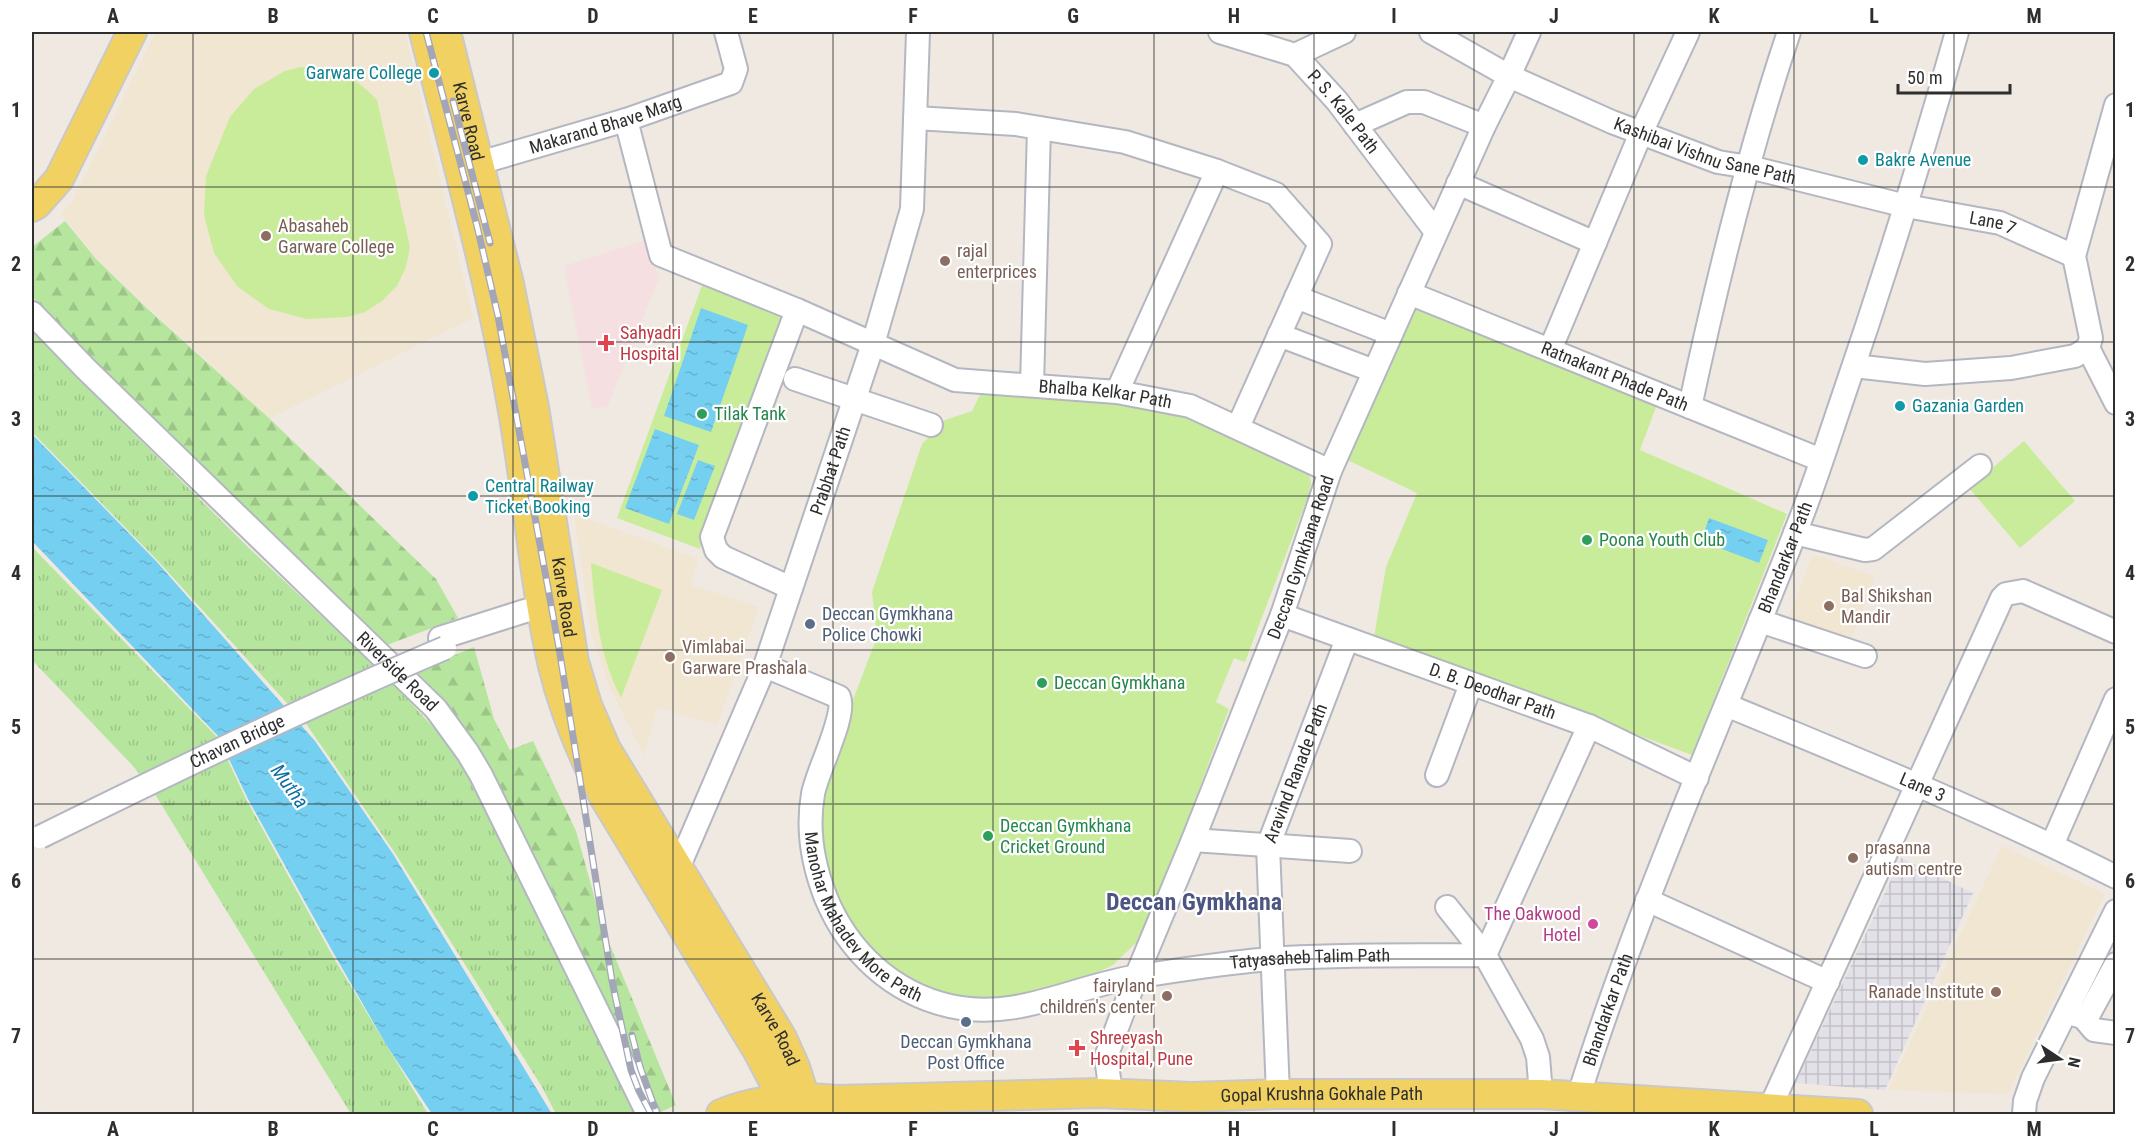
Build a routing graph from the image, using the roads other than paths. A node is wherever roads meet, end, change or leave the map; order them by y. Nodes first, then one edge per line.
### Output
1 (132, 32) edge
2 (424, 32) edge
3 (446, 32) edge
4 (726, 32) edge
5 (918, 32) edge
6 (1220, 32) edge
7 (1344, 32) edge
8 (1431, 32) edge
9 (1529, 32) edge
10 (1688, 32) edge
11 (1789, 32) edge
12 (1957, 32) edge
13 (1295, 56) junction
14 (1509, 76) junction
15 (2115, 105) edge
16 (915, 118) junction
17 (626, 120) junction
18 (1355, 125) junction
19 (1484, 126) junction
20 (1040, 128) junction
21 (1641, 134) junction
22 (479, 163) junction
23 (1749, 167) junction
24 (1217, 171) junction
25 (1458, 183) junction
26 (34, 205) edge
27 (1906, 206) junction
28 (1436, 232) junction
29 (1595, 243) junction
30 (2074, 256) junction
31 (1409, 293) junction
32 (1296, 297) junction
33 (797, 310) junction
34 (32, 313) edge
35 (1391, 334) junction
36 (1279, 335) junction
37 (873, 344) junction
38 (2088, 348) junction
39 (1550, 350) junction
40 (1854, 366) junction
41 (1374, 371) junction
42 (795, 379) dead end
43 (1032, 385) junction
44 (1117, 392) junction
45 (854, 400) junction
46 (2115, 403) edge
47 (1690, 407) junction
48 (931, 425) dead end
49 (1238, 427) junction
50 (1821, 460) junction
51 (1980, 466) dead end
52 (1330, 471) junction
53 (1795, 534) junction
54 (791, 588) junction
55 (554, 611) junction
56 (1282, 615) junction
57 (1760, 621) junction
58 (2115, 632) edge
59 (1347, 639) junction
60 (1865, 656) dead end
61 (765, 666) junction
62 (1471, 684) junction
63 (2115, 699) edge
64 (1726, 705) junction
65 (1588, 726) junction
66 (1437, 775) dead end
67 (1697, 778) junction
68 (1916, 784) junction
69 (35, 834) edge
70 (1193, 840) junction
71 (2052, 845) junction
72 (1268, 846) junction
73 (1350, 851) dead end
74 (667, 874) junction
75 (2115, 877) edge
76 (1647, 900) junction
77 (1447, 907) dead end
78 (2115, 911) edge
79 (1485, 954) junction
80 (1272, 959) junction
81 (2115, 964) edge
82 (1136, 977) junction
83 (1828, 982) junction
84 (2075, 1014) junction
85 (2115, 1034) edge
86 (771, 1045) junction
87 (1278, 1094) junction
88 (1560, 1098) edge
89 (850, 1100) junction
90 (1118, 1104) edge
91 (797, 1106) edge
92 (1770, 1108) junction
93 (725, 1113) edge
94 (648, 1114) edge
95 (1858, 1114) edge
96 (2024, 1114) edge

1 - 26 main road
2 - 55 main road, Karve Road
3 - 22 main road, Karve Road
4 - 17 street, Makarand Bhave Marg
5 - 16 street, Prabhat Path
6 - 13 street, P. S. Kale Path
7 - 13 street
8 - 14 street, Kashibai Vishnu Sane Path
9 - 14 street, Deccan Gymkhana Road
10 - 21 street
11 - 23 street
12 - 27 street, Bhandarkar Path
13 - 18 street, P. S. Kale Path
14 - 19 street, Deccan Gymkhana Road
14 - 21 street, Kashibai Vishnu Sane Path
15 - 30 street
16 - 20 street
16 - 37 street, Prabhat Path
17 - 22 street, Makarand Bhave Marg
17 - 33 street, Bhalba Kelkar Path
18 - 19 street
18 - 28 street, P. S. Kale Path
19 - 25 street, Deccan Gymkhana Road
20 - 24 street
20 - 43 street
21 - 23 street, Kashibai Vishnu Sane Path
21 - 29 street
22 - 55 main road, Karve Road
23 - 27 street, Kashibai Vishnu Sane Path
23 - 47 street
24 - 32 street
24 - 44 street
25 - 28 street, Deccan Gymkhana Road
25 - 29 street
27 - 30 street, Lane 7
27 - 40 street, Bhandarkar Path
28 - 31 street, Deccan Gymkhana Road
29 - 39 street
30 - 38 street
31 - 35 street, Deccan Gymkhana Road
31 - 39 street, Ratnakant Phade Path
32 - 35 street
32 - 36 street
33 - 37 street, Bhalba Kelkar Path
33 - 54 street
34 - 94 street, Riverside Road
35 - 41 street, Deccan Gymkhana Road
36 - 41 street
36 - 49 street
37 - 43 street, Bhalba Kelkar Path
37 - 45 street, Prabhat Path
38 - 40 street
38 - 46 street
39 - 47 street, Ratnakant Phade Path
40 - 50 street, Bhandarkar Path
41 - 52 street, Deccan Gymkhana Road
42 - 45 street
43 - 44 street, Bhalba Kelkar Path
44 - 49 street, Bhalba Kelkar Path
45 - 48 street
45 - 54 street, Prabhat Path
47 - 50 street, Ratnakant Phade Path
49 - 52 street, Bhalba Kelkar Path
50 - 53 street, Bhandarkar Path
51 - 53 street
52 - 56 street, Deccan Gymkhana Road
53 - 57 street, Bhandarkar Path
54 - 61 street, Prabhat Path
55 - 69 street, Chavan Bridge
55 - 74 main road, Karve Road
56 - 59 street, D. B. Deodhar Path
56 - 70 street, Deccan Gymkhana Road
57 - 60 street
57 - 64 street, Bhandarkar Path
58 - 68 street
59 - 62 street, D. B. Deodhar Path
59 - 72 street, Aravind Ranade Path
61 - 74 street, Prabhat Path
61 - 82 street, Manohar Mahadev More Path
62 - 65 street, D. B. Deodhar Path
62 - 66 street
63 - 71 street
64 - 67 street, Bhandarkar Path
64 - 68 street, Lane 3
65 - 67 street, D. B. Deodhar Path
65 - 79 street
67 - 76 street, Bhandarkar Path
68 - 71 street, Lane 3
68 - 83 street
70 - 72 street
70 - 82 street, Deccan Gymkhana Road
71 - 75 street, Lane 3
72 - 73 street
72 - 80 street, Aravind Ranade Path
74 - 86 main road, Karve Road
76 - 83 street
76 - 88 street, Bhandarkar Path
77 - 79 street
78 - 84 street
79 - 80 street, Tatyasaheb Talim Path
79 - 88 street
80 - 82 street, Tatyasaheb Talim Path
80 - 87 street, Aravind Ranade Path
81 - 84 street
82 - 90 street, Deccan Gymkhana Road
83 - 92 street
84 - 85 street
84 - 96 street
86 - 89 main road
86 - 91 main road, Karve Road
86 - 93 main road
87 - 88 main road, Gopal Krushna Gokhale Path
87 - 90 main road, Gopal Krushna Gokhale Path
88 - 92 main road
89 - 90 main road, Gopal Krushna Gokhale Path
89 - 91 main road, Gopal Krushna Gokhale Path
91 - 93 main road, Gopal Krushna Gokhale Path
92 - 95 main road

